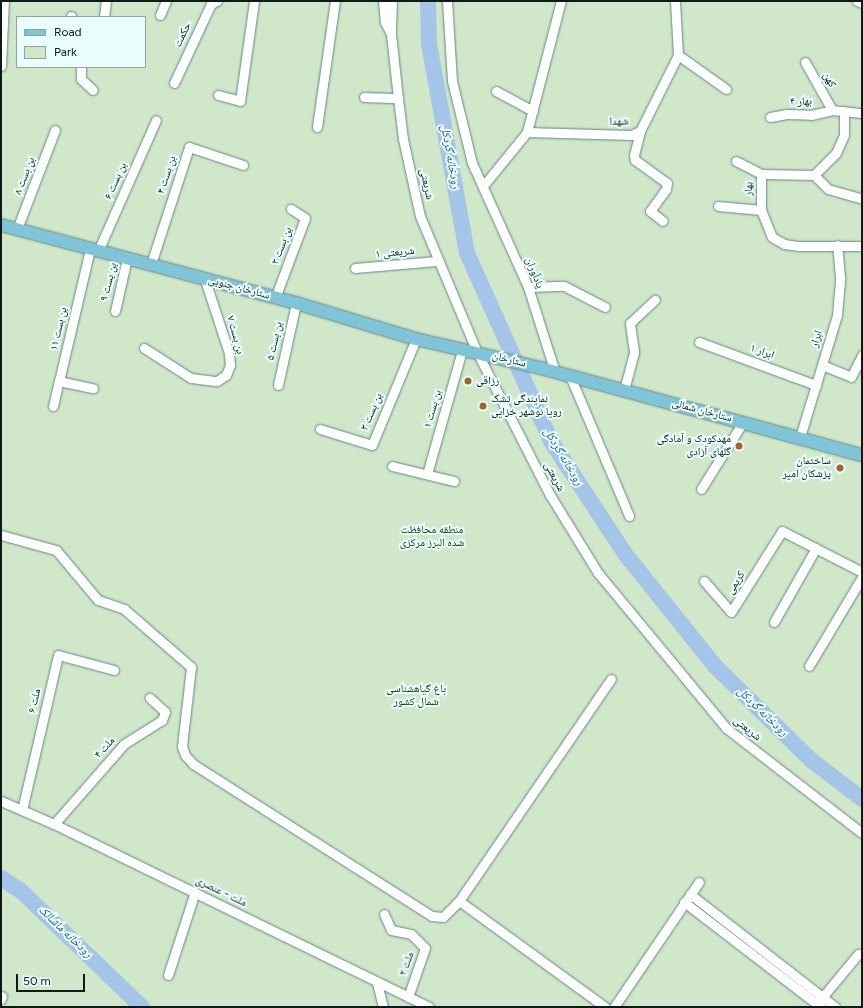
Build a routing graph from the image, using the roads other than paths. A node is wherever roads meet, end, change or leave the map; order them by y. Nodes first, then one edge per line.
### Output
1 (4, 1) edge
2 (106, 1) edge
3 (166, 1) edge
4 (217, 1) edge
5 (254, 1) edge
6 (335, 1) edge
7 (383, 1) edge
8 (392, 1) edge
9 (447, 1) edge
10 (561, 1) edge
11 (675, 1) edge
12 (857, 1) edge
13 (862, 3) edge
14 (160, 15) dead end
15 (104, 16) edge
16 (391, 34) junction
17 (678, 56) junction
18 (804, 62) dead end
19 (1, 66) edge
20 (81, 68) edge
21 (174, 83) dead end
22 (726, 89) dead end
23 (93, 90) dead end
24 (496, 91) dead end
25 (218, 96) dead end
26 (364, 97) dead end
27 (398, 98) junction
28 (832, 110) junction
29 (533, 111) junction
30 (844, 112) junction
31 (862, 113) edge
32 (770, 117) dead end
33 (156, 120) dead end
34 (317, 127) dead end
35 (55, 130) dead end
36 (640, 131) junction
37 (527, 132) junction
38 (736, 161) dead end
39 (243, 165) dead end
40 (761, 174) junction
41 (814, 175) junction
42 (483, 186) junction
43 (862, 198) edge
44 (718, 206) dead end
45 (291, 209) dead end
46 (761, 210) junction
47 (663, 222) dead end
48 (1, 225) edge
49 (17, 229) junction
50 (837, 245) junction
51 (862, 246) edge
52 (94, 250) junction
53 (127, 258) junction
54 (437, 261) junction
55 (151, 264) junction
56 (356, 268) dead end
57 (205, 280) junction
58 (528, 288) junction
59 (275, 298) junction
60 (655, 300) dead end
61 (296, 303) junction
62 (604, 307) dead end
63 (115, 311) dead end
64 (416, 339) junction
65 (699, 342) dead end
66 (144, 348) dead end
67 (462, 350) junction
68 (477, 352) junction
69 (862, 355) edge
70 (822, 365) junction
71 (541, 368) joint
72 (555, 372) junction
73 (570, 376) junction
74 (59, 381) junction
75 (278, 385) dead end
76 (816, 385) junction
77 (93, 388) dead end
78 (624, 390) junction
79 (53, 406) dead end
80 (743, 422) junction
81 (320, 429) dead end
82 (800, 437) junction
83 (862, 455) edge
84 (392, 466) dead end
85 (427, 474) junction
86 (454, 481) dead end
87 (701, 489) dead end
88 (629, 516) dead end
89 (1, 535) edge
90 (816, 548) junction
91 (862, 572) edge
92 (862, 577) edge
93 (704, 581) dead end
94 (774, 622) dead end
95 (809, 666) dead end
96 (114, 670) dead end
97 (611, 679) dead end
98 (150, 698) dead end
99 (1, 801) edge
100 (22, 810) junction
101 (54, 824) junction
102 (862, 833) edge
103 (699, 882) dead end
104 (195, 892) junction
105 (690, 894) junction
106 (459, 901) junction
107 (684, 902) junction
108 (384, 914) dead end
109 (858, 954) dead end
110 (168, 975) dead end
111 (377, 983) junction
112 (408, 997) junction
113 (819, 1003) edge
114 (383, 1007) edge
115 (429, 1007) edge
116 (605, 1007) edge
117 (614, 1007) edge
118 (835, 1007) edge

1 - 19 street
2 - 15 street
3 - 14 street
4 - 21 street, حکمت
5 - 25 street
6 - 34 street
7 - 16 street
8 - 16 street
9 - 42 street, یادآوران
10 - 29 street
11 - 17 street, شهدا
12 - 13 street
16 - 27 street, شریعتی
17 - 22 street
17 - 36 street, شهدا
18 - 28 street, کهن
20 - 23 street
24 - 29 street
26 - 27 street
27 - 54 street, شریعتی
28 - 30 street
28 - 32 street, بهار ۴
29 - 37 street
30 - 31 street
30 - 41 street
33 - 52 street, بن بست ۶
35 - 49 street, بن بست ۸
36 - 37 street, شهدا
36 - 47 street
37 - 42 street
38 - 40 street
39 - 55 street, بن بست ۴
40 - 41 street, بهار
40 - 46 street, بهار
41 - 43 street
42 - 58 street, یادآوران
44 - 46 street
45 - 59 street, بن بست ۲
46 - 50 street, بهار
48 - 49 main road, ستارخان جنوبی
49 - 52 main road, ستارخان جنوبی
50 - 51 street, بهار
50 - 70 street, ابرار
52 - 53 main road, ستارخان جنوبی
52 - 74 street, بن بست ۱۱
53 - 55 main road, ستارخان جنوبی
53 - 63 street, بن بست ۹
54 - 56 street, شریعتی ۱
54 - 68 street, شریعتی
55 - 57 main road, ستارخان جنوبی
57 - 59 main road, ستارخان جنوبی
57 - 66 street, بن بست ۷
58 - 62 street
58 - 72 street, یادآوران
59 - 61 main road, ستارخان جنوبی
60 - 78 street
61 - 64 main road, ستارخان جنوبی
61 - 75 street, بن بست ۵
64 - 67 main road, ستارخان جنوبی
64 - 81 street, بن بست ۳
65 - 76 street, ابرار ۱
67 - 68 main road, ستارخان جنوبی
67 - 85 street, بن بست ۱
68 - 71 main road, ستارخان
68 - 102 street, شریعتی
69 - 70 street
70 - 76 street, ابرار
71 - 72 main road, ستارخان شمالی
72 - 73 main road, ستارخان شمالی
73 - 78 main road, ستارخان شمالی
73 - 88 street
74 - 77 street
74 - 79 street, بن بست ۱۱
76 - 82 street, ابرار
78 - 80 main road, ستارخان شمالی
80 - 82 main road, ستارخان شمالی
80 - 87 street
82 - 83 main road, ستارخان شمالی
84 - 85 street
85 - 86 street
89 - 106 street
90 - 91 street
90 - 93 street, کریمی
90 - 94 street
92 - 95 street
96 - 100 street, ملت ۶
97 - 106 street
98 - 101 street, ملت ۴
99 - 100 street, ملت - عنصری
100 - 101 street, ملت - عنصری
101 - 104 street, ملت - عنصری
103 - 105 street
104 - 110 street
104 - 111 street, ملت - عنصری
105 - 107 street
105 - 113 street
106 - 116 street
107 - 113 street
107 - 117 street
108 - 112 street, ملت ۲
109 - 113 street
111 - 112 street, ملت - عنصری
111 - 114 street
112 - 115 street, ملت - عنصری
113 - 118 street

